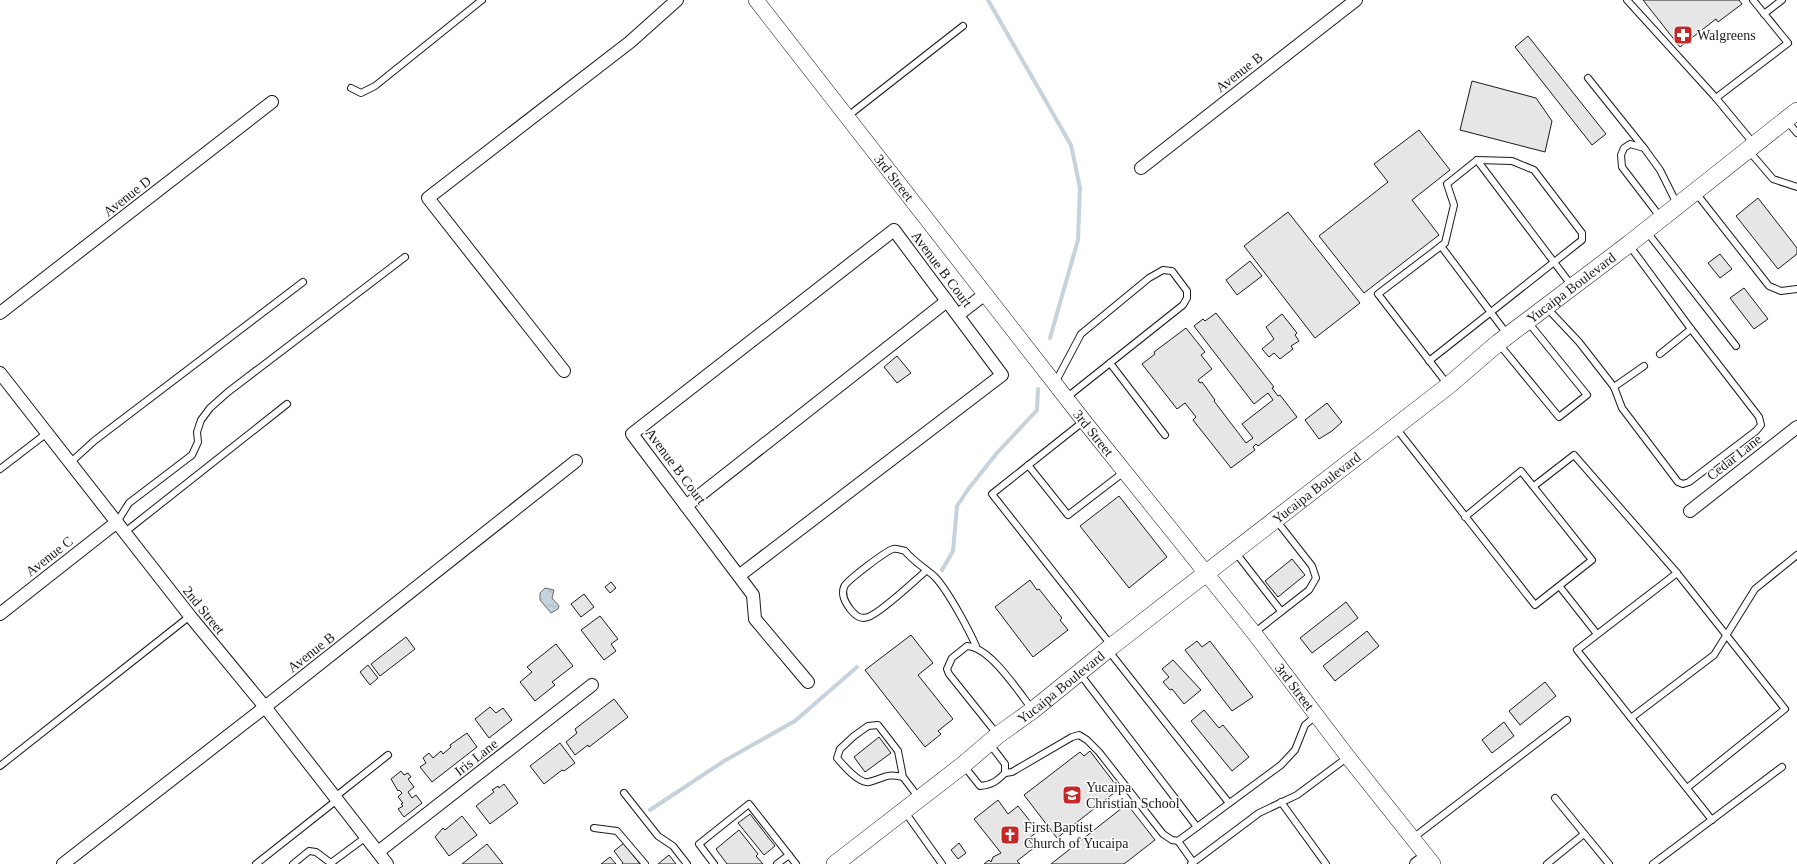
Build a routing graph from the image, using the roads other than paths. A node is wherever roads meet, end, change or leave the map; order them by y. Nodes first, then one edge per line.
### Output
1 (482, 0) edge
2 (677, 0) edge
3 (756, 0) edge
4 (1356, 0) edge
5 (1627, 0) edge
6 (1753, 0) edge
7 (1782, 0) edge
8 (1764, 14) junction
9 (963, 26) dead end
10 (1588, 78) dead end
11 (351, 88) dead end
12 (1716, 98) junction
13 (272, 102) dead end
14 (1792, 116) edge
15 (847, 117) junction
16 (1797, 133) edge
17 (1751, 147) junction
18 (1644, 148) junction
19 (1477, 160) junction
20 (1141, 168) dead end
21 (1797, 187) edge
22 (1695, 192) junction
23 (1678, 205) junction
24 (1661, 218) junction
25 (1646, 230) junction
26 (1629, 244) junction
27 (1441, 246) junction
28 (405, 256) dead end
29 (1555, 262) junction
30 (303, 282) dead end
31 (1572, 286) junction
32 (1797, 289) edge
33 (985, 294) junction
34 (947, 301) junction
35 (1545, 306) junction
36 (0, 313) edge
37 (1490, 313) junction
38 (958, 315) junction
39 (1527, 321) junction
40 (1691, 329) junction
41 (1503, 339) junction
42 (1736, 346) dead end
43 (1660, 354) dead end
44 (1429, 361) junction
45 (1110, 363) junction
46 (1644, 366) dead end
47 (564, 371) dead end
48 (0, 373) edge
49 (1055, 383) junction
50 (1448, 386) junction
51 (1614, 388) junction
52 (1066, 398) junction
53 (287, 404) dead end
54 (1084, 421) junction
55 (1395, 427) junction
56 (1797, 427) edge
57 (47, 432) junction
58 (1165, 435) dead end
59 (576, 461) dead end
60 (70, 462) junction
61 (1028, 465) junction
62 (0, 469) edge
63 (1125, 471) junction
64 (1534, 486) junction
65 (686, 506) junction
66 (1690, 510) dead end
67 (1465, 517) junction
68 (1276, 520) junction
69 (117, 522) junction
70 (124, 532) junction
71 (1235, 551) junction
72 (1797, 555) edge
73 (926, 571) junction
74 (1677, 573) junction
75 (1206, 574) junction
76 (740, 576) junction
77 (1560, 587) junction
78 (1281, 611) junction
79 (0, 614) edge
80 (190, 616) junction
81 (1254, 633) junction
82 (1597, 634) junction
83 (1727, 635) junction
84 (976, 646) junction
85 (1110, 648) junction
86 (1079, 673) junction
87 (808, 682) dead end
88 (592, 685) dead end
89 (265, 707) junction
90 (1033, 710) junction
91 (1317, 715) junction
92 (1631, 718) junction
93 (1567, 720) dead end
94 (993, 739) junction
95 (388, 755) dead end
96 (1348, 757) junction
97 (962, 765) junction
98 (0, 766) edge
99 (1782, 767) dead end
100 (1005, 773) junction
101 (903, 777) junction
102 (1687, 788) junction
103 (624, 793) dead end
104 (336, 798) junction
105 (920, 798) junction
106 (1554, 798) dead end
107 (1281, 802) junction
108 (1229, 803) junction
109 (904, 811) junction
110 (1712, 820) junction
111 (1197, 827) junction
112 (594, 828) dead end
113 (1584, 834) junction
114 (366, 837) junction
115 (1412, 838) junction
116 (1178, 841) junction
117 (378, 852) junction
118 (789, 855) junction
119 (1425, 861) edge
120 (1192, 863) edge
121 (63, 864) edge
122 (256, 864) edge
123 (293, 864) edge
124 (332, 864) edge
125 (387, 864) edge
126 (645, 864) edge
127 (687, 864) edge
128 (714, 864) edge
129 (777, 864) edge
130 (796, 864) edge
131 (835, 864) edge
132 (942, 864) edge
133 (1326, 864) edge
134 (1547, 864) edge
135 (1609, 864) edge
136 (1653, 864) edge

1 - 11 lane
2 - 47 street
3 - 15 street, 3rd Street
4 - 20 street, Avenue B
5 - 12 lane
6 - 8 lane
7 - 8 lane
8 - 12 lane
9 - 15 lane
10 - 18 lane
12 - 17 lane
13 - 36 street, Avenue D
14 - 16 lane
14 - 17 main road, Yucaipa Boulevard
15 - 33 street, 3rd Street
17 - 21 lane
17 - 22 main road, Yucaipa Boulevard
18 - 23 lane
18 - 24 lane
19 - 27 lane
19 - 29 lane
19 - 29 lane
22 - 23 main road, Yucaipa Boulevard
22 - 32 lane
23 - 24 main road, Yucaipa Boulevard
24 - 25 main road, Yucaipa Boulevard
25 - 26 main road, Yucaipa Boulevard
25 - 42 lane
26 - 31 main road, Yucaipa Boulevard
26 - 40 lane
27 - 37 lane
27 - 44 lane
28 - 69 lane
29 - 31 lane
29 - 37 lane
30 - 60 lane
31 - 35 main road, Yucaipa Boulevard
33 - 38 street
33 - 49 street, 3rd Street
34 - 38 street, Avenue B Court
34 - 65 street
34 - 65 street, Avenue B Court
35 - 39 main road, Yucaipa Boulevard
35 - 51 lane
37 - 41 lane
37 - 44 lane
38 - 76 street, Avenue B Court
39 - 41 main road, Yucaipa Boulevard
39 - 41 lane
40 - 43 lane
40 - 51 lane
41 - 50 main road, Yucaipa Boulevard
44 - 50 lane
45 - 49 lane
45 - 52 lane
45 - 58 lane
46 - 51 lane
48 - 57 street, 2nd Street
49 - 52 street, 3rd Street
50 - 55 main road, Yucaipa Boulevard
52 - 54 street, 3rd Street
53 - 70 lane
54 - 61 lane
54 - 63 street, 3rd Street
55 - 67 lane
55 - 68 main road, Yucaipa Boulevard
56 - 66 street, Cedar Lane
57 - 60 street, 2nd Street
57 - 62 lane
59 - 89 street, Avenue B
60 - 69 street, 2nd Street
61 - 63 lane
61 - 85 lane
63 - 75 street, 3rd Street
64 - 67 lane
64 - 74 lane
64 - 77 lane
65 - 76 street, Avenue B Court
67 - 77 lane
68 - 71 main road, Yucaipa Boulevard
68 - 78 lane
69 - 70 street, 2nd Street
69 - 79 street, Avenue C
70 - 80 street, 2nd Street
71 - 75 main road, Yucaipa Boulevard
71 - 78 lane
72 - 83 lane
73 - 73 lane
73 - 84 lane
74 - 82 lane
74 - 83 lane
75 - 81 street, 3rd Street
75 - 85 main road, Yucaipa Boulevard
76 - 87 street, Avenue B Court
77 - 82 lane
78 - 81 lane
80 - 89 street, 2nd Street
80 - 98 lane
81 - 91 street, 3rd Street
82 - 92 lane
83 - 92 lane
83 - 102 lane
84 - 90 lane
84 - 94 lane
85 - 86 main road, Yucaipa Boulevard
85 - 108 lane
86 - 90 main road, Yucaipa Boulevard
86 - 111 lane
88 - 117 street, Iris Lane
89 - 104 street, 2nd Street
89 - 121 street, Avenue B
90 - 94 main road, Yucaipa Boulevard
91 - 96 street, 3rd Street
91 - 108 lane
92 - 102 lane
93 - 115 lane
94 - 97 main road, Yucaipa Boulevard
94 - 100 lane
95 - 104 lane
96 - 107 lane
96 - 115 street, 3rd Street
97 - 100 lane
97 - 105 main road, Yucaipa Boulevard
99 - 110 lane
100 - 116 lane
101 - 101 lane
101 - 105 lane
102 - 110 lane
103 - 127 lane
104 - 114 street, 2nd Street
104 - 122 lane
105 - 109 main road, Yucaipa Boulevard
106 - 113 lane
107 - 120 lane
107 - 133 lane
108 - 111 lane
109 - 131 main road, Yucaipa Boulevard
109 - 132 lane
110 - 136 lane
111 - 116 lane
112 - 126 lane
113 - 134 lane
113 - 135 lane
114 - 117 street, 2nd Street
114 - 124 lane
115 - 119 street, 3rd Street
116 - 120 lane
117 - 125 street, 2nd Street
118 - 128 lane
118 - 129 lane
118 - 130 lane
123 - 124 lane

